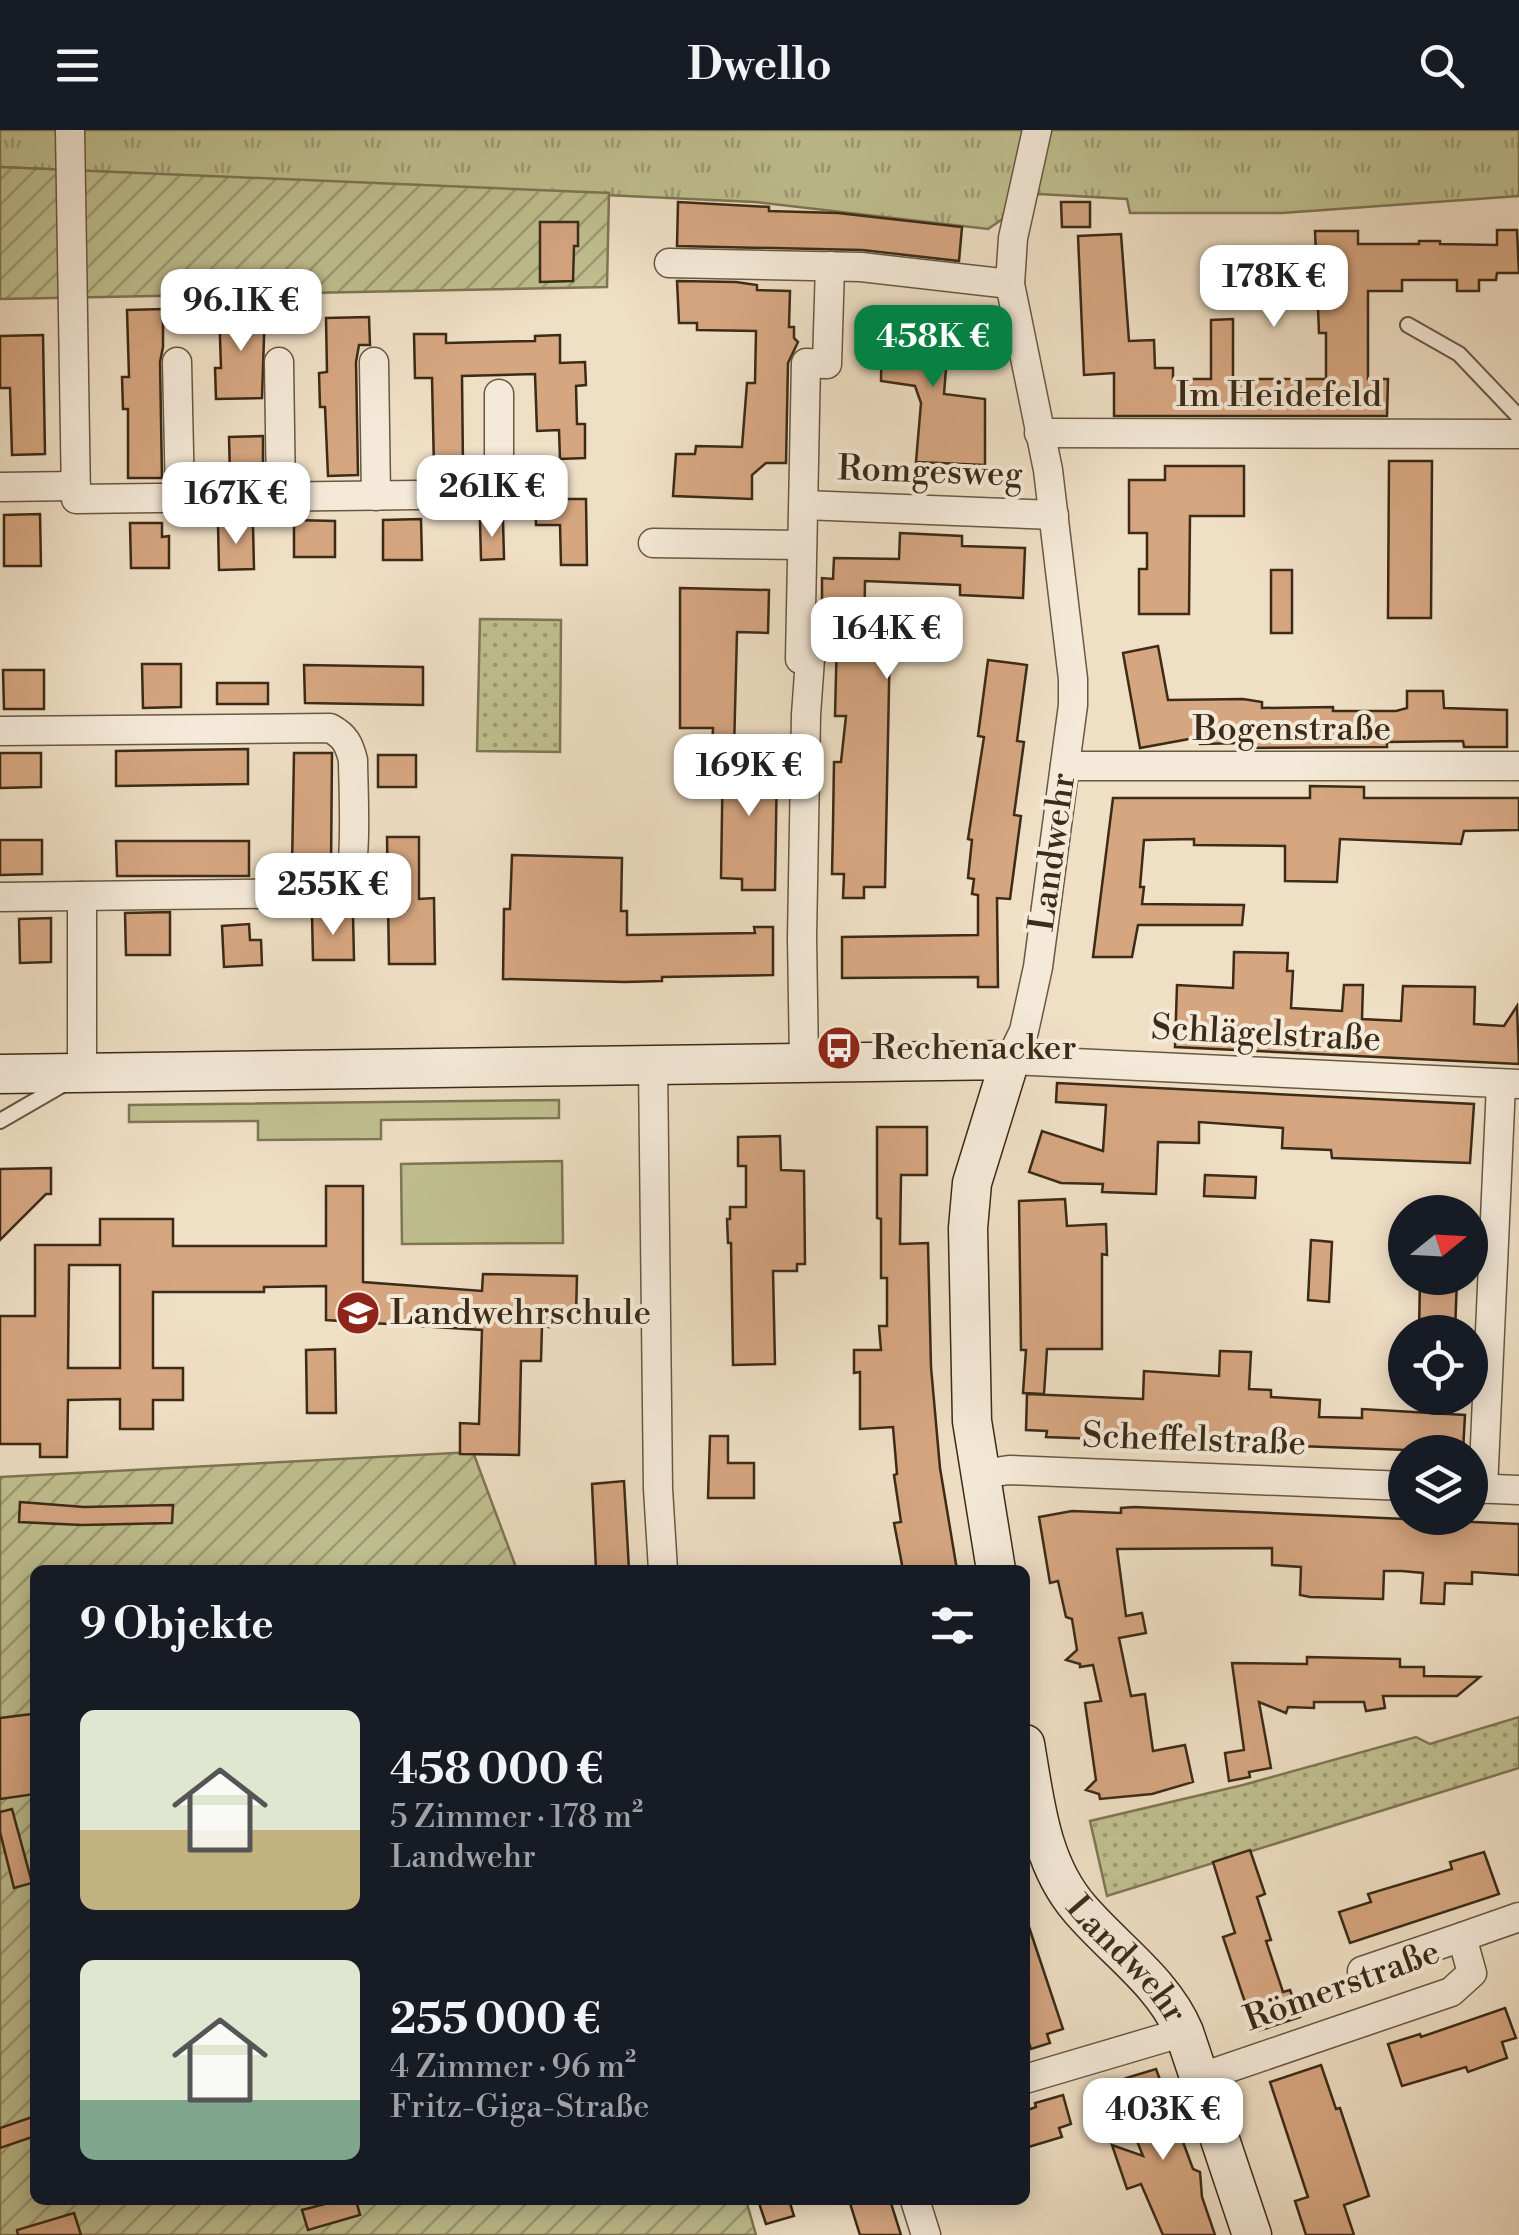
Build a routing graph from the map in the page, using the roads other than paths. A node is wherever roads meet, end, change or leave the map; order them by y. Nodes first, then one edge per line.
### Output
1 (70, 130) edge
2 (1038, 130) edge
3 (669, 263) dead end
4 (830, 266) junction
5 (1010, 284) junction
6 (1408, 325) dead end
7 (177, 362) dead end
8 (279, 362) dead end
9 (374, 362) dead end
10 (499, 394) dead end
11 (1519, 417) edge
12 (1039, 433) junction
13 (1519, 434) edge
14 (76, 486) junction
15 (0, 487) edge
16 (376, 496) junction
17 (180, 498) junction
18 (281, 498) junction
19 (804, 505) junction
20 (1054, 515) junction
21 (653, 543) dead end
22 (802, 545) junction
23 (0, 731) edge
24 (1065, 766) junction
25 (1519, 766) edge
26 (82, 896) junction
27 (0, 897) edge
28 (1010, 1060) junction
29 (804, 1062) junction
30 (653, 1064) junction
31 (0, 1074) edge
32 (82, 1074) junction
33 (1510, 1084) edge
34 (0, 1121) edge
35 (1481, 1435) edge
36 (981, 1474) junction
37 (1388, 1485) edge
38 (1488, 1489) edge
39 (1519, 1490) edge
40 (663, 1565) edge
41 (995, 1565) edge
42 (1030, 1771) edge
43 (1519, 1917) edge
44 (1462, 1937) junction
45 (1362, 1971) dead end
46 (1184, 2032) junction
47 (1030, 2078) edge
48 (1199, 2078) junction
49 (917, 2205) edge
50 (926, 2235) edge
51 (1252, 2235) edge

1 - 14 street
2 - 5 street, Landwehr
3 - 4 street
4 - 5 street
4 - 19 street, Romgesweg
5 - 12 street, Landwehr
6 - 11 lane
7 - 17 street
8 - 18 street
9 - 16 street
10 - 16 street
12 - 13 street, Im Heidefeld
12 - 20 street, Landwehr
14 - 15 street
14 - 17 street
16 - 18 street
17 - 18 street
19 - 20 street, Romgesweg
19 - 22 street, Romgesweg
20 - 24 street, Landwehr
21 - 22 street
22 - 29 street, Romgesweg
23 - 26 street
24 - 25 street, Bogenstraße
24 - 28 street, Landwehr
26 - 27 street
26 - 32 street
28 - 29 street
28 - 33 street, Schlägelstraße
28 - 36 street, Landwehr
29 - 30 street
30 - 32 street
30 - 40 street
31 - 32 street
32 - 34 lane
33 - 35 street
36 - 37 street, Scheffelstraße
36 - 41 street, Landwehr
38 - 39 street
42 - 46 street, Landwehr
43 - 44 street, Römerstraße
44 - 45 street, Römerstraße
44 - 48 street, Römerstraße
46 - 47 street
46 - 48 street, Landwehr
48 - 51 street, Landwehr
49 - 50 street

